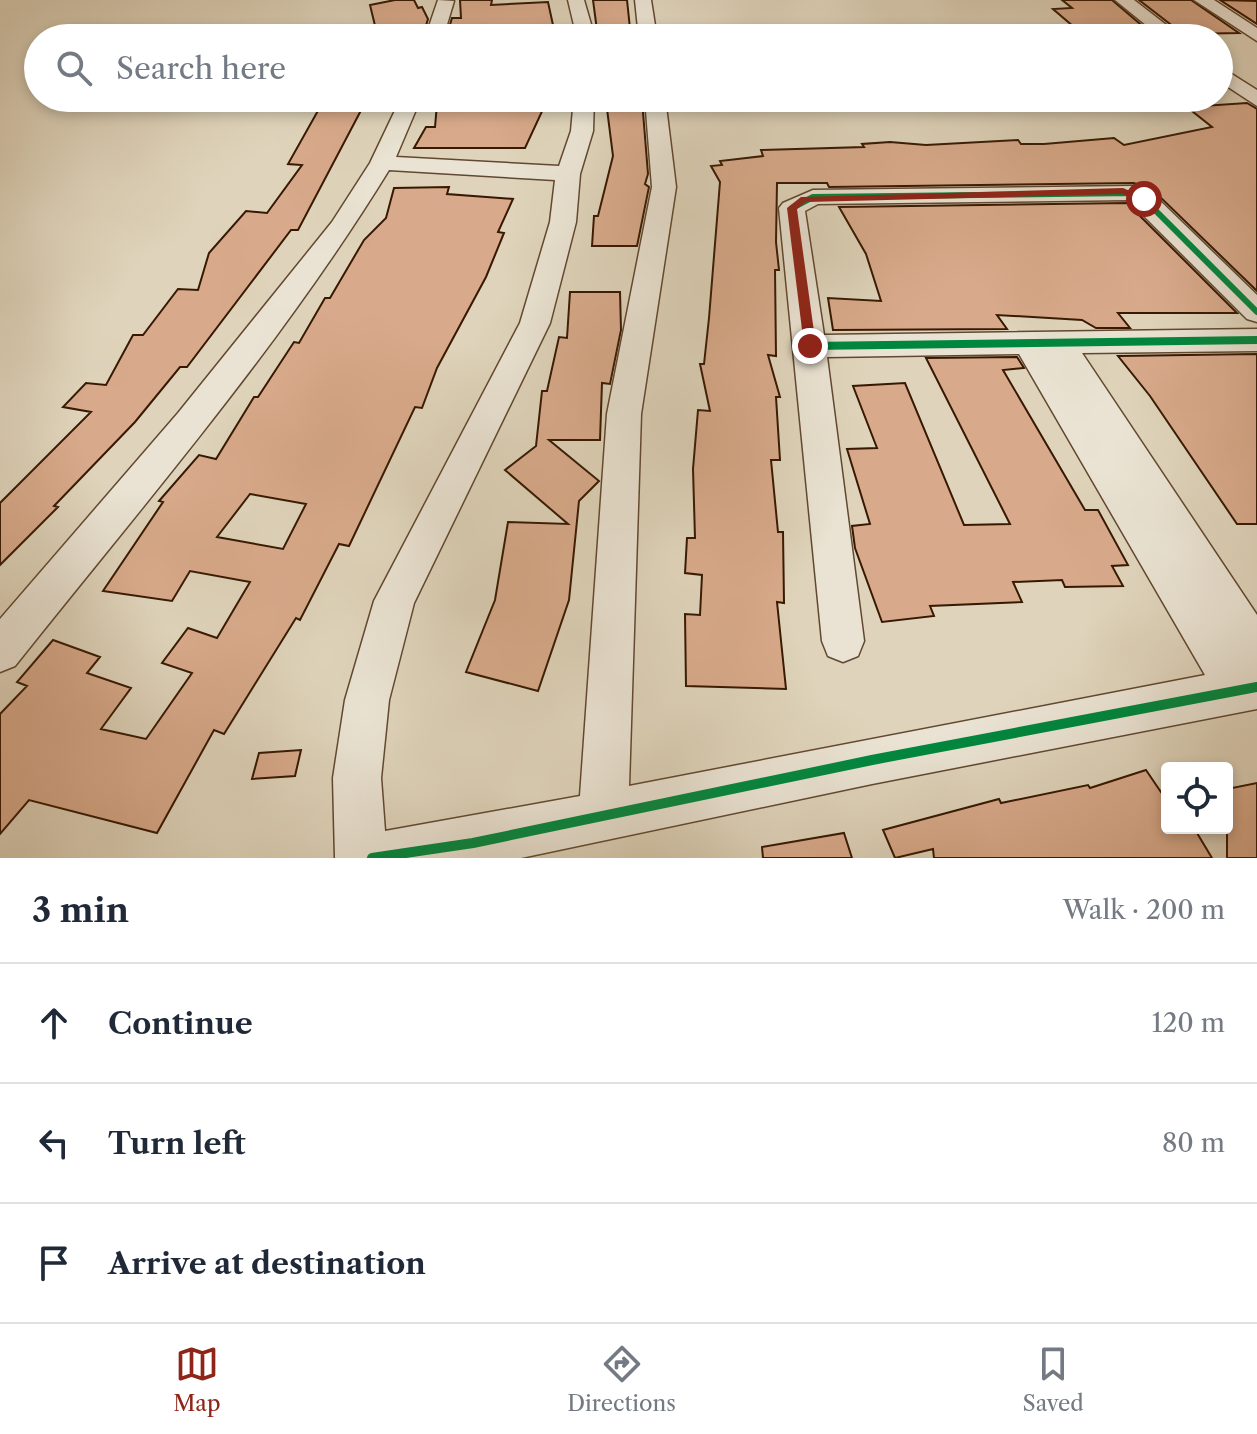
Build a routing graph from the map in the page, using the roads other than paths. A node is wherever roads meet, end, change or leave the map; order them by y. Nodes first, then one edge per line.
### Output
1 (576, 0) edge
2 (643, 0) edge
3 (1123, 0) edge
4 (1202, 0) edge
5 (446, 1) edge
6 (439, 24) edge
7 (582, 24) edge
8 (646, 24) edge
9 (1155, 24) edge
10 (1257, 36) edge
11 (1233, 82) edge
12 (1257, 100) edge
13 (405, 112) edge
14 (583, 112) edge
15 (656, 112) edge
16 (382, 163) junction
17 (568, 174) junction
18 (1257, 312) edge
19 (1257, 340) edge
20 (1043, 342) junction
21 (810, 346) junction
22 (843, 641) dead end
23 (0, 651) edge
24 (1251, 676) edge
25 (603, 816) junction
26 (361, 858) edge
27 (372, 858) edge

1 - 7 street
2 - 8 street
3 - 9 street
4 - 10 street
5 - 6 street
11 - 12 street
13 - 16 street
14 - 17 street
15 - 25 street
16 - 17 street
16 - 23 street
17 - 26 street
18 - 21 street
19 - 20 street
20 - 21 street
20 - 24 street
21 - 22 street
24 - 25 street
25 - 27 street

